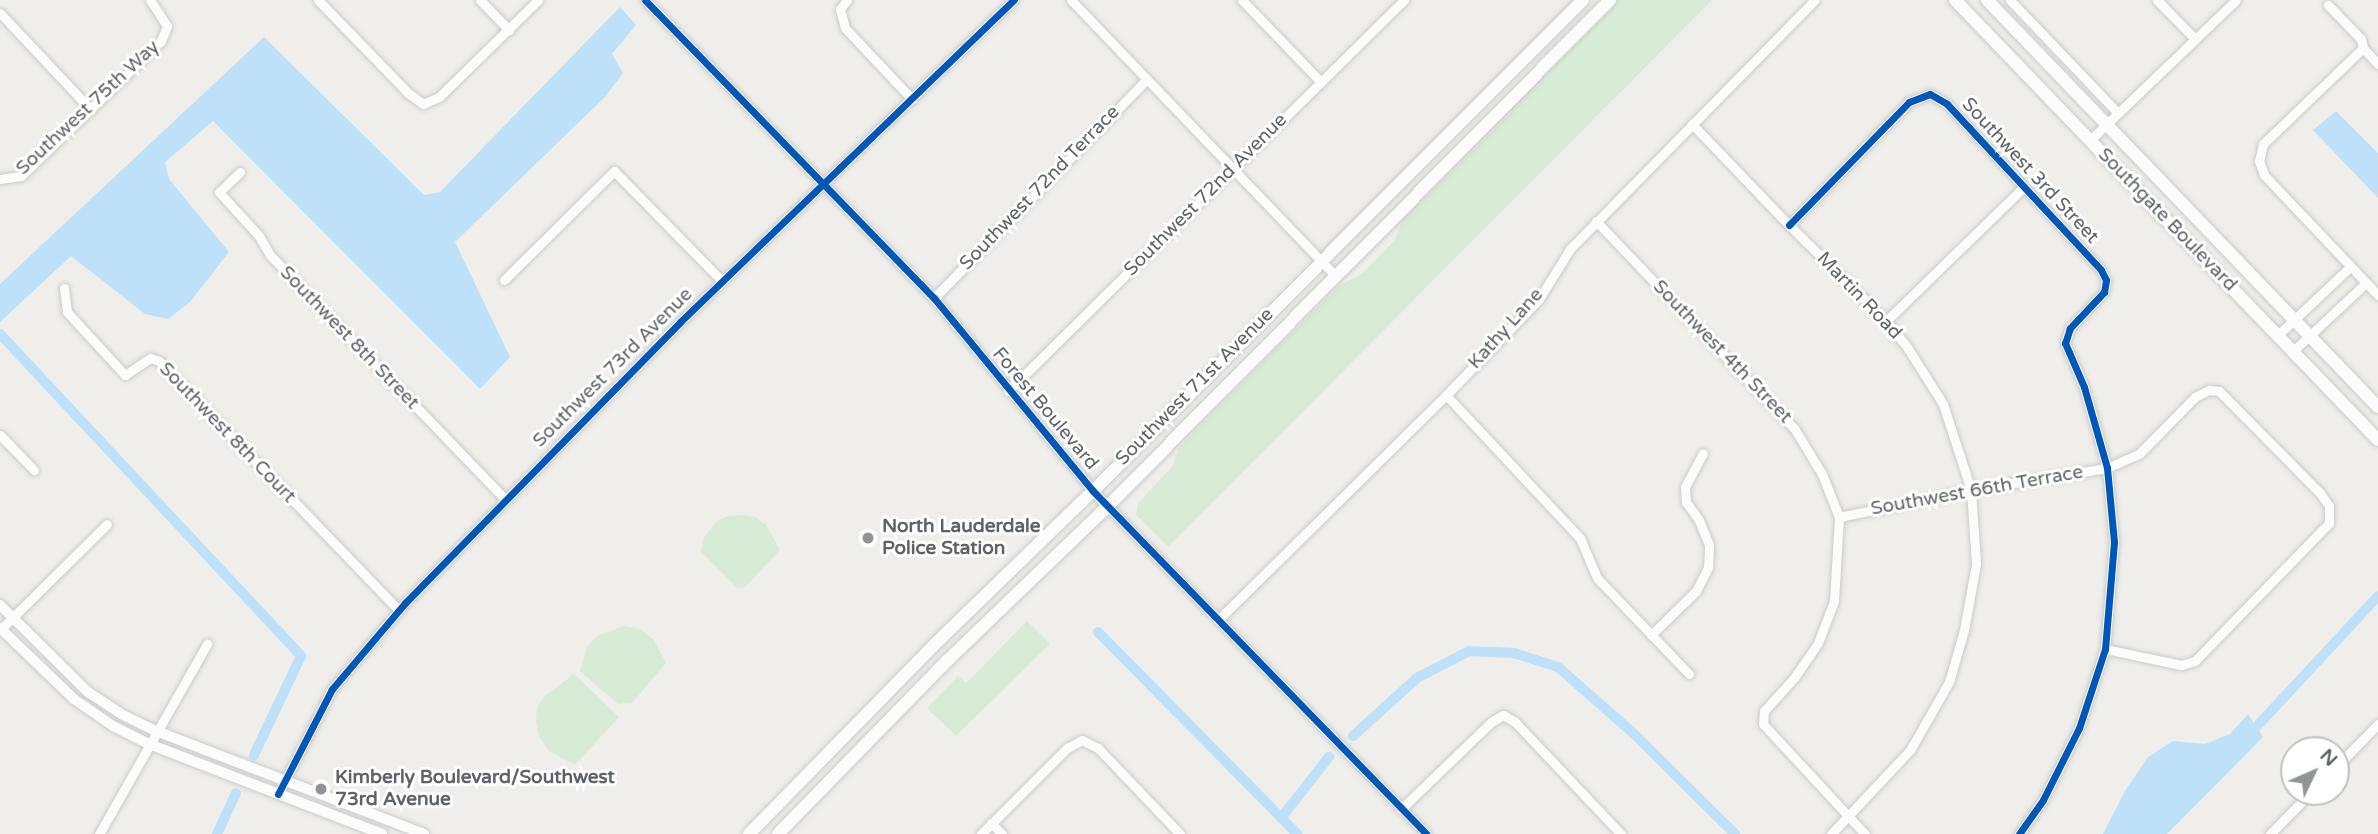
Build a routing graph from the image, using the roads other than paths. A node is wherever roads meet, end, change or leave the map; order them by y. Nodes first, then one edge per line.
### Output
1 (150, 0) edge
2 (318, 0) edge
3 (480, 0) edge
4 (538, 0) edge
5 (645, 0) edge
6 (847, 0) edge
7 (1014, 0) edge
8 (1071, 0) edge
9 (1242, 0) edge
10 (1404, 0) edge
11 (1583, 0) edge
12 (1610, 0) edge
13 (1815, 0) edge
14 (1955, 0) edge
15 (1987, 0) edge
16 (2010, 0) edge
17 (2157, 0) edge
18 (2236, 0) edge
19 (2328, 5) dead end
20 (0, 13) edge
21 (509, 30) junction
22 (2195, 39) junction
23 (2362, 48) junction
24 (2378, 64) edge
25 (1147, 79) junction
26 (1321, 82) junction
27 (912, 99) junction
28 (91, 110) junction
29 (2118, 113) junction
30 (1692, 124) junction
31 (2107, 124) junction
32 (2090, 140) junction
33 (1234, 169) junction
34 (240, 172) dead end
35 (1, 180) edge
36 (822, 183) junction
37 (2024, 188) junction
38 (1596, 221) junction
39 (1788, 225) junction
40 (1321, 260) junction
41 (2351, 266) junction
42 (1335, 275) junction
43 (504, 280) dead end
44 (722, 281) junction
45 (2366, 283) junction
46 (64, 288) dead end
47 (2378, 295) edge
48 (934, 298) junction
49 (2295, 318) junction
50 (1886, 321) junction
51 (2310, 334) junction
52 (2278, 335) junction
53 (2293, 351) junction
54 (1008, 391) junction
55 (1446, 395) junction
56 (2378, 407) edge
57 (0, 435) edge
58 (2378, 440) edge
59 (1703, 453) dead end
60 (2107, 468) junction
61 (34, 470) dead end
62 (1971, 490) junction
63 (1093, 491) junction
64 (506, 500) junction
65 (1108, 506) junction
66 (1839, 517) junction
67 (107, 524) dead end
68 (0, 605) edge
69 (398, 610) junction
70 (12, 618) junction
71 (1218, 620) junction
72 (0, 629) edge
73 (1651, 635) junction
74 (207, 644) dead end
75 (2105, 649) junction
76 (1689, 674) dead end
77 (2378, 724) edge
78 (156, 731) junction
79 (149, 744) junction
80 (2350, 753) edge
81 (283, 781) junction
82 (278, 794) junction
83 (2297, 806) edge
84 (1401, 808) junction
85 (1849, 817) junction
86 (991, 824) junction
87 (99, 834) edge
88 (382, 834) edge
89 (424, 834) edge
90 (749, 834) edge
91 (778, 834) edge
92 (981, 834) edge
93 (1002, 834) edge
94 (1180, 834) edge
95 (1426, 834) edge
96 (1621, 834) edge
97 (1831, 834) edge
98 (1865, 834) edge
99 (2019, 834) edge
100 (2270, 834) edge

1 - 28 street, Southwest 75th Way
2 - 21 street
3 - 21 street
4 - 21 street
5 - 36 street, Forest Boulevard
6 - 27 street
7 - 27 street, Southwest 73rd Avenue
8 - 25 street
9 - 26 street
10 - 26 street, Southwest 72nd Avenue
11 - 40 main road, Southwest 71st Avenue
12 - 42 main road, Southwest 71st Avenue
13 - 30 street, Kathy Lane
14 - 32 main road, Southgate Boulevard
15 - 31 main road, Southgate Boulevard
16 - 29 street
17 - 22 street
18 - 22 street
19 - 23 street
20 - 28 street
22 - 29 street
23 - 24 street
23 - 41 street
25 - 33 street
25 - 48 street, Southwest 72nd Terrace
26 - 33 street, Southwest 72nd Avenue
27 - 36 street, Southwest 73rd Avenue
28 - 35 street, Southwest 75th Way
29 - 31 street
30 - 38 street, Kathy Lane
30 - 39 street, Martin Road
31 - 32 street
31 - 49 main road, Southgate Boulevard
32 - 52 main road, Southgate Boulevard
33 - 40 street
33 - 54 street, Southwest 72nd Avenue
34 - 64 street, Southwest 8th Street
36 - 44 street, Southwest 73rd Avenue
36 - 48 street, Forest Boulevard
37 - 39 street, Southwest 3rd Street
37 - 50 street
37 - 60 street, Southwest 3rd Street
38 - 55 street, Kathy Lane
38 - 66 street, Southwest 4th Street
39 - 50 street, Martin Road
40 - 42 street
40 - 63 main road, Southwest 71st Avenue
41 - 45 street
41 - 49 street
42 - 65 main road, Southwest 71st Avenue
43 - 44 street
44 - 64 street, Southwest 73rd Avenue
45 - 47 street
45 - 51 street
46 - 69 street, Southwest 8th Court
48 - 54 street, Forest Boulevard
49 - 51 main road, Southgate Boulevard
49 - 52 street
50 - 62 street, Martin Road
51 - 53 street
51 - 56 main road, Southgate Boulevard
52 - 53 main road, Southgate Boulevard
53 - 58 main road, Southgate Boulevard
54 - 63 street, Forest Boulevard
55 - 71 street, Kathy Lane
55 - 73 street
57 - 61 street
59 - 73 street
60 - 62 street, Southwest 66th Terrace
60 - 75 street
60 - 75 street, Southwest 66th Terrace
62 - 66 street, Southwest 66th Terrace
62 - 85 street, Martin Road
63 - 65 street, Forest Boulevard
63 - 90 main road, Southwest 71st Avenue
64 - 69 street, Southwest 73rd Avenue
65 - 71 street, Forest Boulevard
65 - 91 main road, Southwest 71st Avenue
66 - 85 street, Southwest 4th Street
67 - 70 street
68 - 70 street
69 - 81 street, Southwest 73rd Avenue
70 - 72 street
70 - 78 street
71 - 84 street, Forest Boulevard
72 - 79 street
73 - 76 street
74 - 78 street
75 - 99 street
77 - 80 street
78 - 79 street
78 - 81 street
79 - 82 street
79 - 87 street
81 - 82 street, Southwest 73rd Avenue
81 - 89 street
82 - 88 street
83 - 100 street
84 - 95 street, Forest Boulevard
84 - 96 street
85 - 97 street, Martin Road
85 - 98 street
86 - 92 street
86 - 93 street
86 - 94 street

